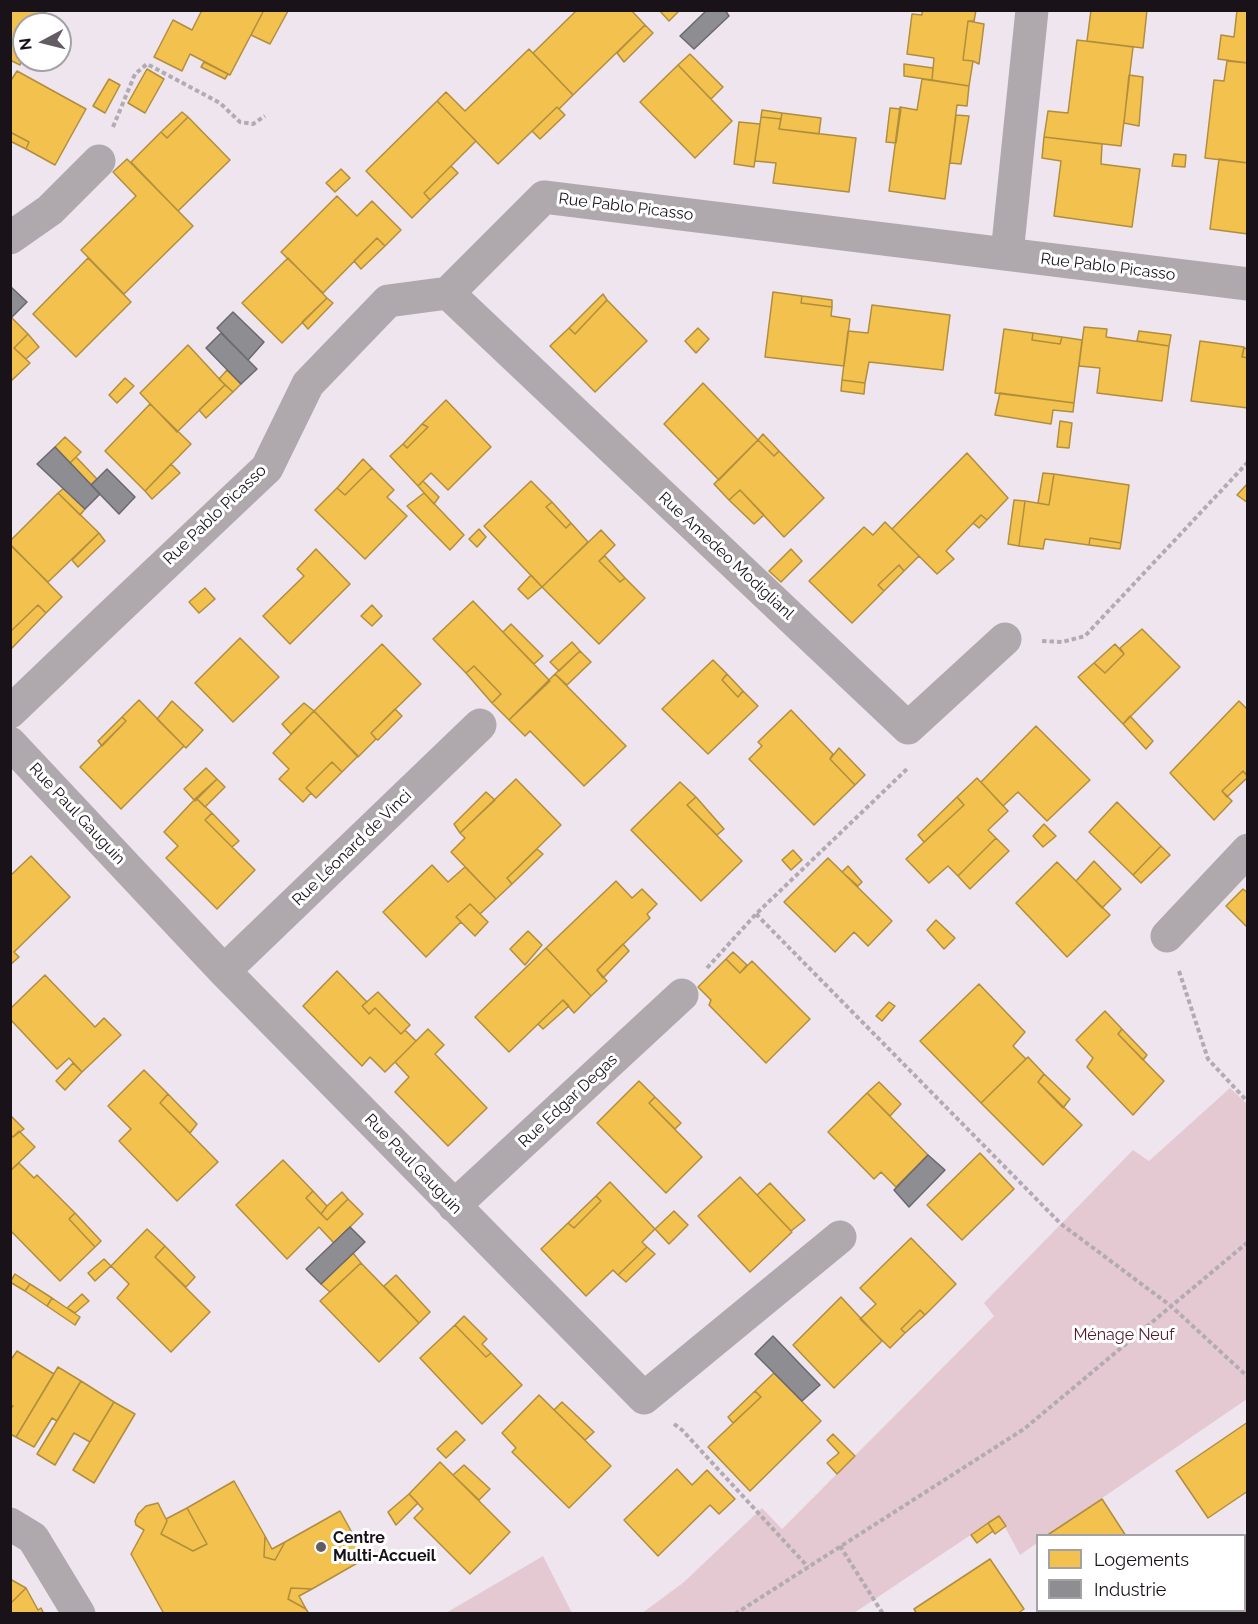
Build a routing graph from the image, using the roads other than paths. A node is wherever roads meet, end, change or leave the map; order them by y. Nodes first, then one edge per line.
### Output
1 (1032, 10) edge
2 (99, 161) road end
3 (10, 238) edge
4 (1007, 254) junction
5 (1248, 284) edge
6 (448, 293) junction
7 (1005, 639) road end
8 (10, 712) edge
9 (480, 725) dead end
10 (10, 743) edge
11 (1248, 850) edge
12 (1167, 936) road end
13 (224, 971) junction
14 (682, 995) road end
15 (453, 1206) junction
16 (840, 1238) dead end
17 (10, 1524) edge
18 (80, 1614) edge

1 - 4 street
2 - 3 street
4 - 5 street, Rue Pablo Picasso
4 - 6 street, Rue Pablo Picasso
6 - 7 street, Rue Amedeo Modiglianl
6 - 8 street, Rue Pablo Picasso
9 - 13 street, Rue Léonard de Vinci
10 - 13 street, Rue Paul Gauguin
11 - 12 street
13 - 15 street, Rue Paul Gauguin
14 - 15 street, Rue Edgar Degas
15 - 16 street, Rue Paul Gauguin
17 - 18 street

